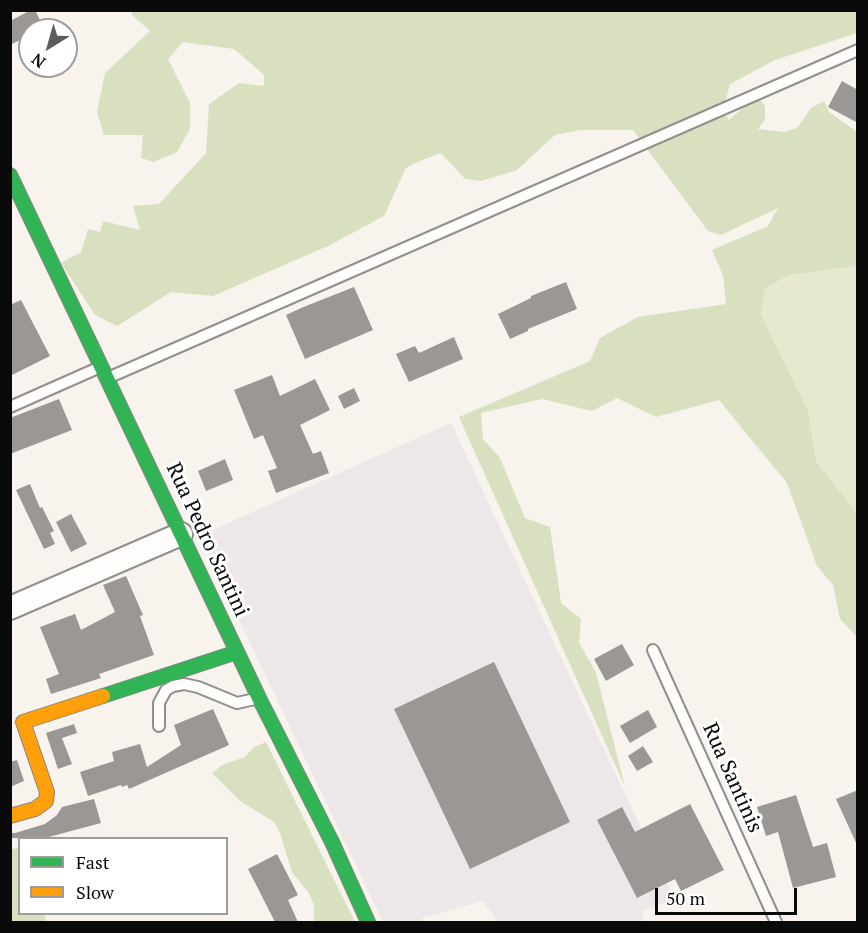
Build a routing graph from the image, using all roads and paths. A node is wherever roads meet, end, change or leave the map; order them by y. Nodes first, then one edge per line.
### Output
1 (858, 50) edge
2 (10, 175) edge
3 (104, 372) junction
4 (10, 407) edge
5 (181, 534) junction
6 (10, 608) edge
7 (653, 650) dead end
8 (237, 652) junction
9 (259, 698) junction
10 (159, 726) dead end
11 (10, 816) edge
12 (368, 922) edge
13 (776, 922) edge

1 - 3 lane
2 - 3 street, Rua Pedro Santini
3 - 4 lane
3 - 5 street, Rua Pedro Santini
5 - 6 street
5 - 8 street, Rua Pedro Santini
7 - 13 lane, Rua Santinis
8 - 9 street, Rua Pedro Santini
8 - 11 street
9 - 10 lane
9 - 12 street, Rua Pedro Santini

